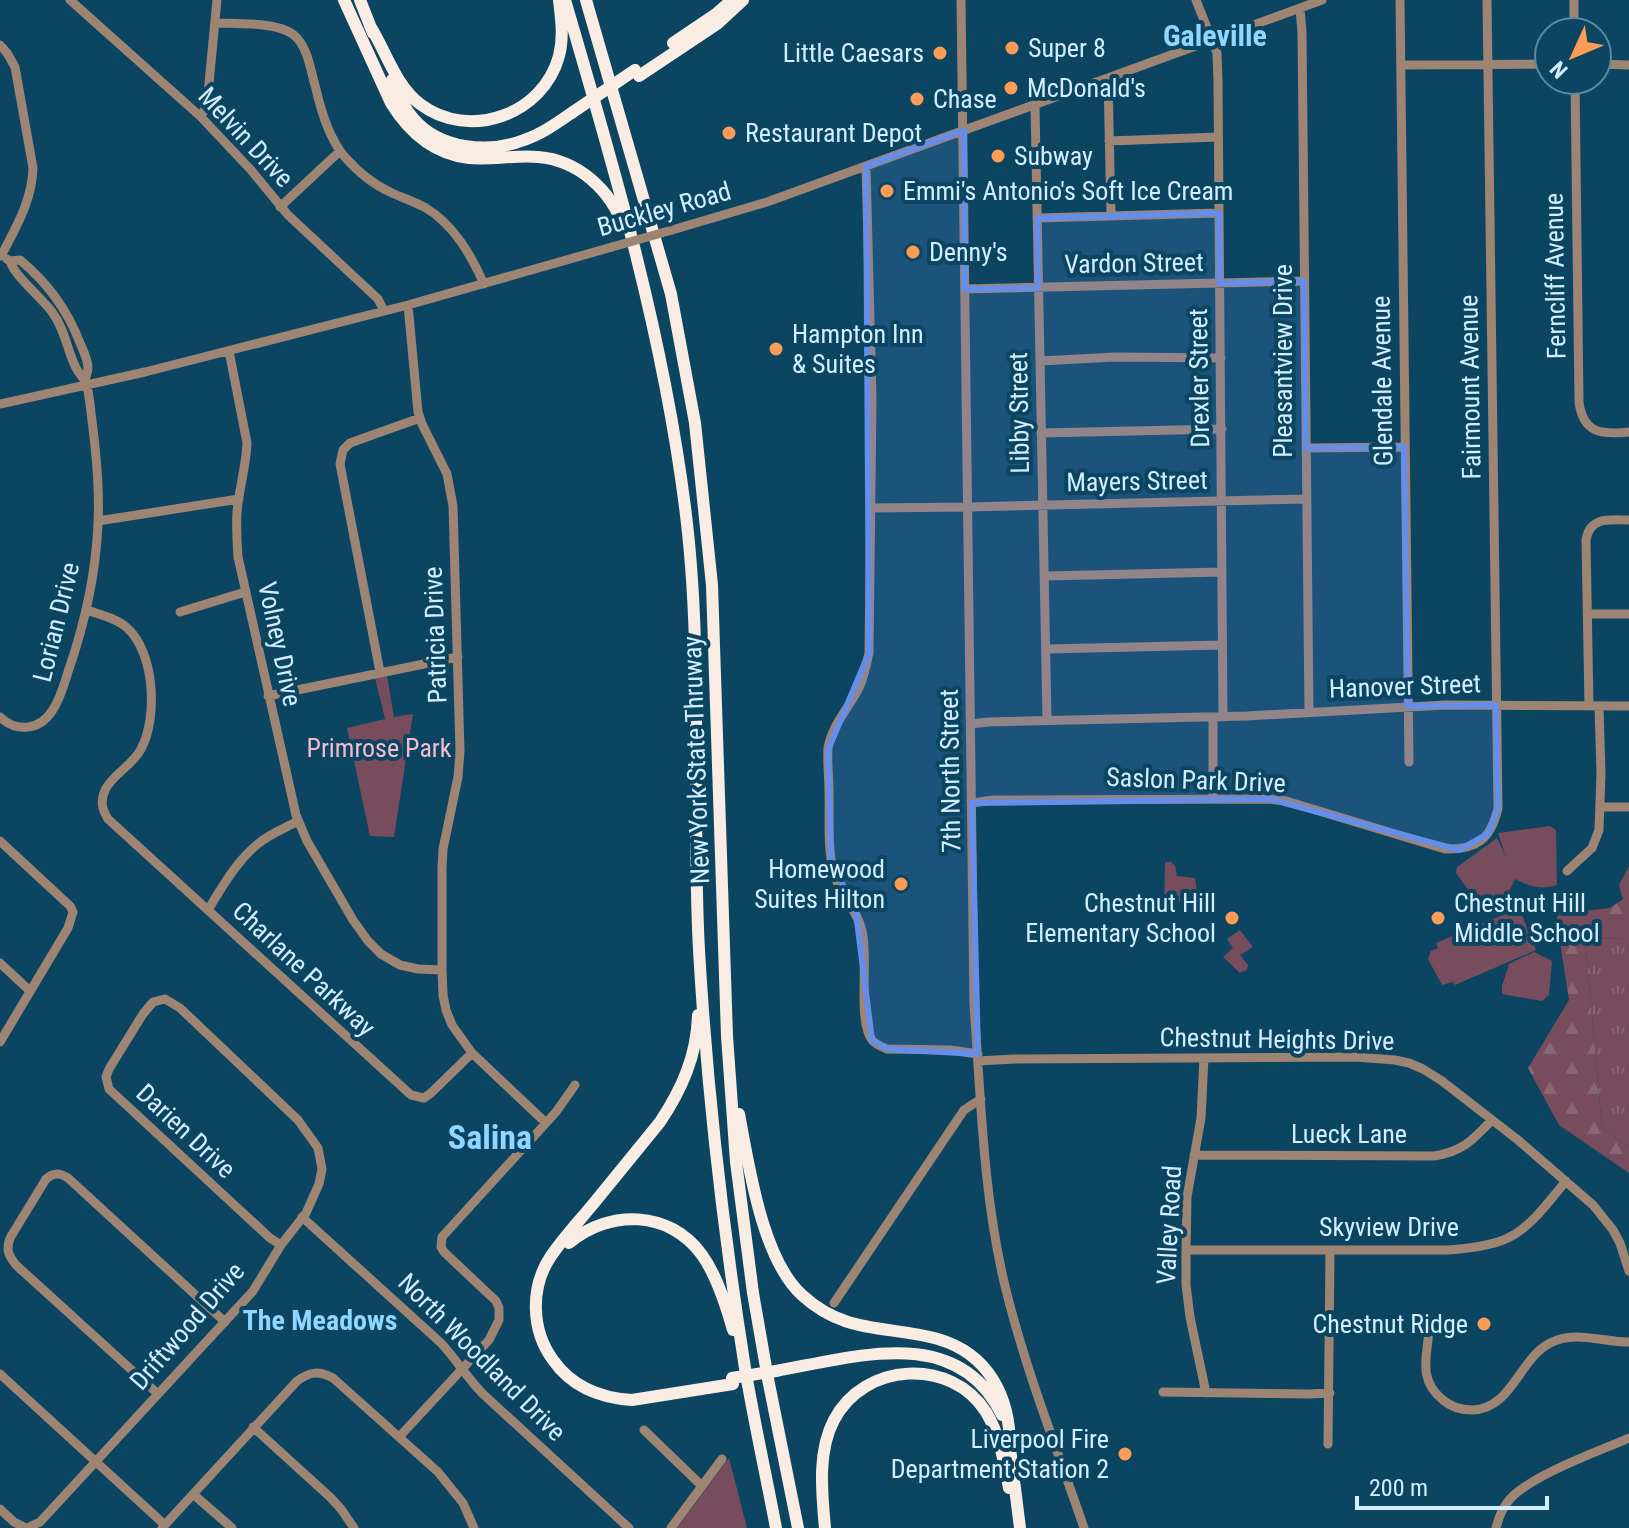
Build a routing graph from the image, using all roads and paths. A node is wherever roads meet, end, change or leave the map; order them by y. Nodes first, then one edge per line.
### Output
1 (70, 0) edge
2 (217, 0) edge
3 (344, 0) edge
4 (360, 0) edge
5 (559, 0) edge
6 (565, 0) edge
7 (586, 0) edge
8 (732, 0) edge
9 (743, 0) edge
10 (961, 0) edge
11 (1196, 0) edge
12 (1322, 0) edge
13 (1400, 0) edge
14 (1487, 0) edge
15 (1306, 5) edge
16 (215, 23) junction
17 (370, 26) junction
18 (1213, 40) junction
19 (0, 45) edge
20 (1488, 64) junction
21 (1533, 64) edge
22 (1401, 65) junction
23 (637, 73) junction
24 (1108, 79) junction
25 (1575, 96) edge
26 (1035, 105) junction
27 (575, 115) junction
28 (201, 117) junction
29 (964, 130) junction
30 (1218, 137) junction
31 (1109, 141) junction
32 (340, 151) junction
33 (483, 158) junction
34 (866, 166) junction
35 (280, 207) junction
36 (1219, 213) junction
37 (1111, 216) junction
38 (1037, 218) junction
39 (4, 257) edge
40 (1304, 281) junction
41 (644, 283) junction
42 (1220, 283) junction
43 (484, 284) junction
44 (1038, 288) junction
45 (965, 289) junction
46 (408, 305) junction
47 (65, 309) junction
48 (384, 311) junction
49 (54, 315) junction
50 (229, 351) junction
51 (1221, 358) junction
52 (1040, 361) junction
53 (86, 383) junction
54 (0, 404) edge
55 (420, 418) junction
56 (1222, 429) junction
57 (1629, 432) edge
58 (1041, 433) junction
59 (1404, 447) junction
60 (1306, 448) junction
61 (239, 499) junction
62 (1306, 499) junction
63 (1222, 501) junction
64 (1043, 505) junction
65 (968, 507) junction
66 (870, 508) junction
67 (1629, 520) edge
68 (98, 521) junction
69 (1222, 572) junction
70 (1046, 576) junction
71 (245, 592) junction
72 (87, 610) junction
73 (180, 612) dead end
74 (1588, 614) junction
75 (1629, 614) edge
76 (1222, 645) junction
77 (1047, 649) junction
78 (458, 657) junction
79 (380, 672) junction
80 (268, 696) junction
81 (1496, 705) junction
82 (1408, 706) junction
83 (1594, 706) junction
84 (1629, 706) edge
85 (1309, 712) junction
86 (0, 717) edge
87 (1218, 717) junction
88 (1047, 720) junction
89 (971, 724) junction
90 (1409, 762) dead end
91 (1498, 773) joint
92 (1213, 799) junction
93 (972, 803) junction
94 (1601, 807) junction
95 (1629, 807) edge
96 (298, 821) junction
97 (0, 841) edge
98 (1567, 871) dead end
99 (208, 910) junction
100 (699, 948) junction
101 (0, 963) edge
102 (442, 970) junction
103 (30, 991) junction
104 (161, 999) joint
105 (727, 1036) junction
106 (0, 1042) edge
107 (472, 1053) junction
108 (978, 1057) junction
109 (1204, 1058) junction
110 (575, 1085) dead end
111 (981, 1099) junction
112 (1492, 1120) junction
113 (546, 1123) junction
114 (1194, 1155) junction
115 (1566, 1181) junction
116 (302, 1217) junction
117 (281, 1245) junction
118 (1186, 1250) junction
119 (1330, 1250) junction
120 (1629, 1271) edge
121 (834, 1303) dead end
122 (225, 1322) junction
123 (1429, 1332) dead end
124 (1629, 1342) edge
125 (463, 1369) junction
126 (745, 1370) junction
127 (776, 1373) junction
128 (0, 1374) edge
129 (733, 1381) junction
130 (1163, 1392) dead end
131 (1206, 1393) junction
132 (1330, 1393) junction
133 (158, 1394) junction
134 (253, 1427) junction
135 (644, 1430) dead end
136 (400, 1436) junction
137 (1629, 1438) edge
138 (1328, 1444) dead end
139 (1010, 1447) junction
140 (722, 1459) dead end
141 (95, 1462) junction
142 (702, 1486) junction
143 (1009, 1488) junction
144 (193, 1494) junction
145 (0, 1509) edge
146 (163, 1526) edge
147 (26, 1528) edge
148 (232, 1528) edge
149 (354, 1528) edge
150 (474, 1528) edge
151 (629, 1528) edge
152 (671, 1528) edge
153 (776, 1528) edge
154 (798, 1528) edge
155 (825, 1528) edge
156 (1013, 1528) edge
157 (1020, 1528) edge
158 (1084, 1528) edge
159 (1496, 1528) edge

1 - 28 street, Melvin Drive
2 - 16 street
3 - 33 highway
4 - 17 highway
5 - 17 highway
6 - 41 highway, New York State Thruway
7 - 105 highway, New York State Thruway
8 - 23 highway
9 - 23 highway
10 - 29 street, 7th North Street
11 - 18 street, Drexler Street
12 - 15 street, Buckley Road
13 - 22 street, Glendale Avenue
14 - 20 street, Fairmount Avenue
15 - 18 street, Buckley Road
15 - 40 street, Pleasantview Drive
16 - 28 street
16 - 32 street
17 - 27 highway
18 - 24 street, Buckley Road
18 - 30 street, Drexler Street
19 - 39 street
20 - 21 street
20 - 22 street
20 - 81 street, Fairmount Avenue
22 - 59 street, Glendale Avenue
23 - 27 highway, bridge
24 - 26 street, Buckley Road
24 - 31 street
25 - 57 street, Ferncliff Avenue
26 - 29 street, Buckley Road
26 - 38 street, Libby Street
27 - 33 highway
28 - 35 street, Melvin Drive
29 - 34 street, Buckley Road
29 - 45 street, 7th North Street
30 - 31 street
30 - 36 street, Drexler Street
31 - 37 street
32 - 35 street
32 - 43 street
33 - 41 highway
34 - 43 street, Buckley Road, bridge
34 - 66 street
35 - 48 street, Melvin Drive
36 - 37 street
36 - 42 street, Drexler Street
37 - 38 street
38 - 44 street, Libby Street
39 - 47 street, Lorian Drive
39 - 49 street
40 - 42 street, Vardon Street
40 - 60 street, Pleasantview Drive
41 - 100 highway, New York State Thruway
42 - 44 street, Vardon Street
42 - 51 street, Drexler Street
43 - 46 street, Buckley Road
44 - 45 street, Vardon Street
44 - 52 street, Libby Street
45 - 65 street, 7th North Street
46 - 48 street, Buckley Road
46 - 55 street, Patricia Drive
47 - 49 street
47 - 53 street, Lorian Drive
48 - 50 street, Buckley Road
49 - 53 street
50 - 53 street, Buckley Road
50 - 61 street, Volney Drive
51 - 52 street
51 - 56 street, Drexler Street
52 - 58 street, Libby Street
53 - 54 street, Buckley Road
53 - 68 street, Lorian Drive
55 - 78 street, Patricia Drive
55 - 79 street
56 - 58 street
56 - 63 street, Drexler Street
58 - 64 street, Libby Street
59 - 60 street
59 - 82 street, Glendale Avenue
60 - 62 street, Pleasantview Drive
61 - 68 street
61 - 71 street, Volney Drive
62 - 63 street, Mayers Street
62 - 85 street, Pleasantview Drive
63 - 64 street, Mayers Street
63 - 69 street, Drexler Street
64 - 65 street, Mayers Street
64 - 70 street, Libby Street
65 - 66 street, Mayers Street
65 - 89 street, 7th North Street
66 - 108 street, Chestnut Heights Drive
67 - 74 street
68 - 72 street, Lorian Drive
69 - 70 street
69 - 76 street, Drexler Street
70 - 77 street, Libby Street
71 - 73 street
71 - 80 street, Volney Drive
72 - 86 street, Lorian Drive
72 - 99 street, Charlane Parkway
74 - 75 street
74 - 83 street
76 - 77 street
76 - 87 street, Drexler Street
77 - 88 street, Libby Street
78 - 79 street
78 - 102 street, Patricia Drive
79 - 80 street
80 - 96 street, Volney Drive
81 - 82 street, Hanover Street
81 - 83 street, Hanover Street
81 - 91 street, Fairmount Avenue
82 - 85 street, Hanover Street
82 - 90 street, Glendale Avenue
83 - 84 street, Hanover Street
83 - 94 street
85 - 87 street, Hanover Street
87 - 88 street, Hanover Street
87 - 92 street, Drexler Street
88 - 89 street, Hanover Street
89 - 93 street, 7th North Street
91 - 92 street, Saslon Park Drive
92 - 93 street, Saslon Park Drive
93 - 108 street, 7th North Street
94 - 95 street
94 - 98 street
96 - 99 street
96 - 102 street, Volney Drive
97 - 103 street
99 - 107 street, Charlane Parkway
100 - 126 highway, New York State Thruway
100 - 129 highway
101 - 103 street
102 - 107 street, Patricia Drive
103 - 106 street
104 - 116 street, Driftwood Drive
104 - 117 street, Darien Drive
105 - 139 highway
105 - 154 highway, New York State Thruway
107 - 113 street, Patricia Drive
108 - 109 street, Chestnut Heights Drive
108 - 111 street, 7th North Street
109 - 112 street, Chestnut Heights Drive
109 - 114 street, Valley Road
110 - 113 street
111 - 121 street
111 - 158 street, 7th North Street
112 - 114 street, Lueck Lane
112 - 115 street, Chestnut Heights Drive
113 - 125 street
114 - 118 street, Valley Road
115 - 119 street, Skyview Drive
115 - 120 street, Chestnut Heights Drive
116 - 117 street, Driftwood Drive
116 - 125 street, North Woodland Drive
117 - 122 street, Driftwood Drive
118 - 119 street, Skyview Drive
118 - 131 street, Valley Road
119 - 132 street
122 - 133 street, Driftwood Drive
122 - 133 street
123 - 124 street
125 - 136 street
125 - 151 street, North Woodland Drive
126 - 129 highway
126 - 153 highway, New York State Thruway
127 - 129 highway, bridge
127 - 139 highway
127 - 143 highway
128 - 141 street
130 - 131 street
131 - 132 street
132 - 138 street
133 - 141 street, Driftwood Drive
134 - 136 street
134 - 144 street
134 - 149 street
135 - 142 street
136 - 150 street
137 - 159 street
139 - 157 highway
140 - 142 street
141 - 146 street
141 - 147 street, Driftwood Drive
142 - 152 street
143 - 155 highway
143 - 156 highway
144 - 146 street
144 - 148 street
145 - 147 street, Driftwood Drive

